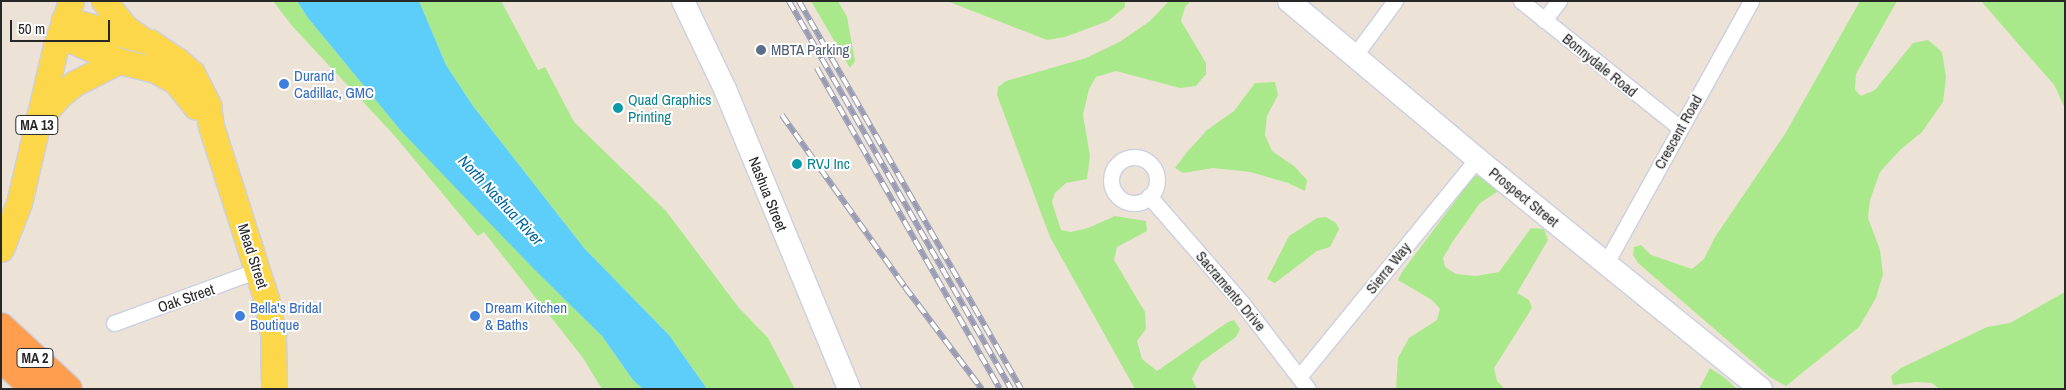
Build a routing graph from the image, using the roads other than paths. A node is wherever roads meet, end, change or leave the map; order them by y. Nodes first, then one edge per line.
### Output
1 (104, 1) edge
2 (683, 1) edge
3 (1289, 1) edge
4 (1395, 1) edge
5 (1521, 1) edge
6 (1559, 1) edge
7 (1751, 1) edge
8 (65, 18) edge
9 (1544, 20) junction
10 (140, 39) junction
11 (1355, 55) junction
12 (119, 61) junction
13 (38, 122) junction
14 (211, 126) junction
15 (1680, 128) junction
16 (1477, 159) junction
17 (1149, 196) dead end
18 (1, 249) edge
19 (1606, 263) junction
20 (258, 270) junction
21 (114, 323) dead end
22 (1, 327) edge
23 (1, 358) edge
24 (1304, 383) edge
25 (35, 389) edge
26 (68, 389) edge
27 (274, 389) edge
28 (849, 389) edge
29 (1762, 389) edge

1 - 10 main road
2 - 28 main road, Nashua Street
3 - 11 main road, Prospect Street
4 - 11 street
5 - 9 street, Bonnydale Road
6 - 9 street
7 - 15 street, Crescent Road
8 - 10 main road, Mead Street
8 - 12 main road, Mead Street
8 - 13 main road, MA 13
9 - 15 street, Bonnydale Road
10 - 14 main road, Mead Street
11 - 16 main road, Prospect Street
12 - 13 main road
12 - 14 main road, Mead Street
13 - 18 main road, MA 13
14 - 20 main road, Mead Street
15 - 19 street, Crescent Road
16 - 19 main road, Prospect Street
16 - 24 street, Sierra Way
17 - 24 street, Sacramento Drive
19 - 29 main road, Prospect Street
20 - 21 street, Oak Street
20 - 27 main road, Mead Street
22 - 26 highway, MA 2
23 - 25 highway, MA 2

